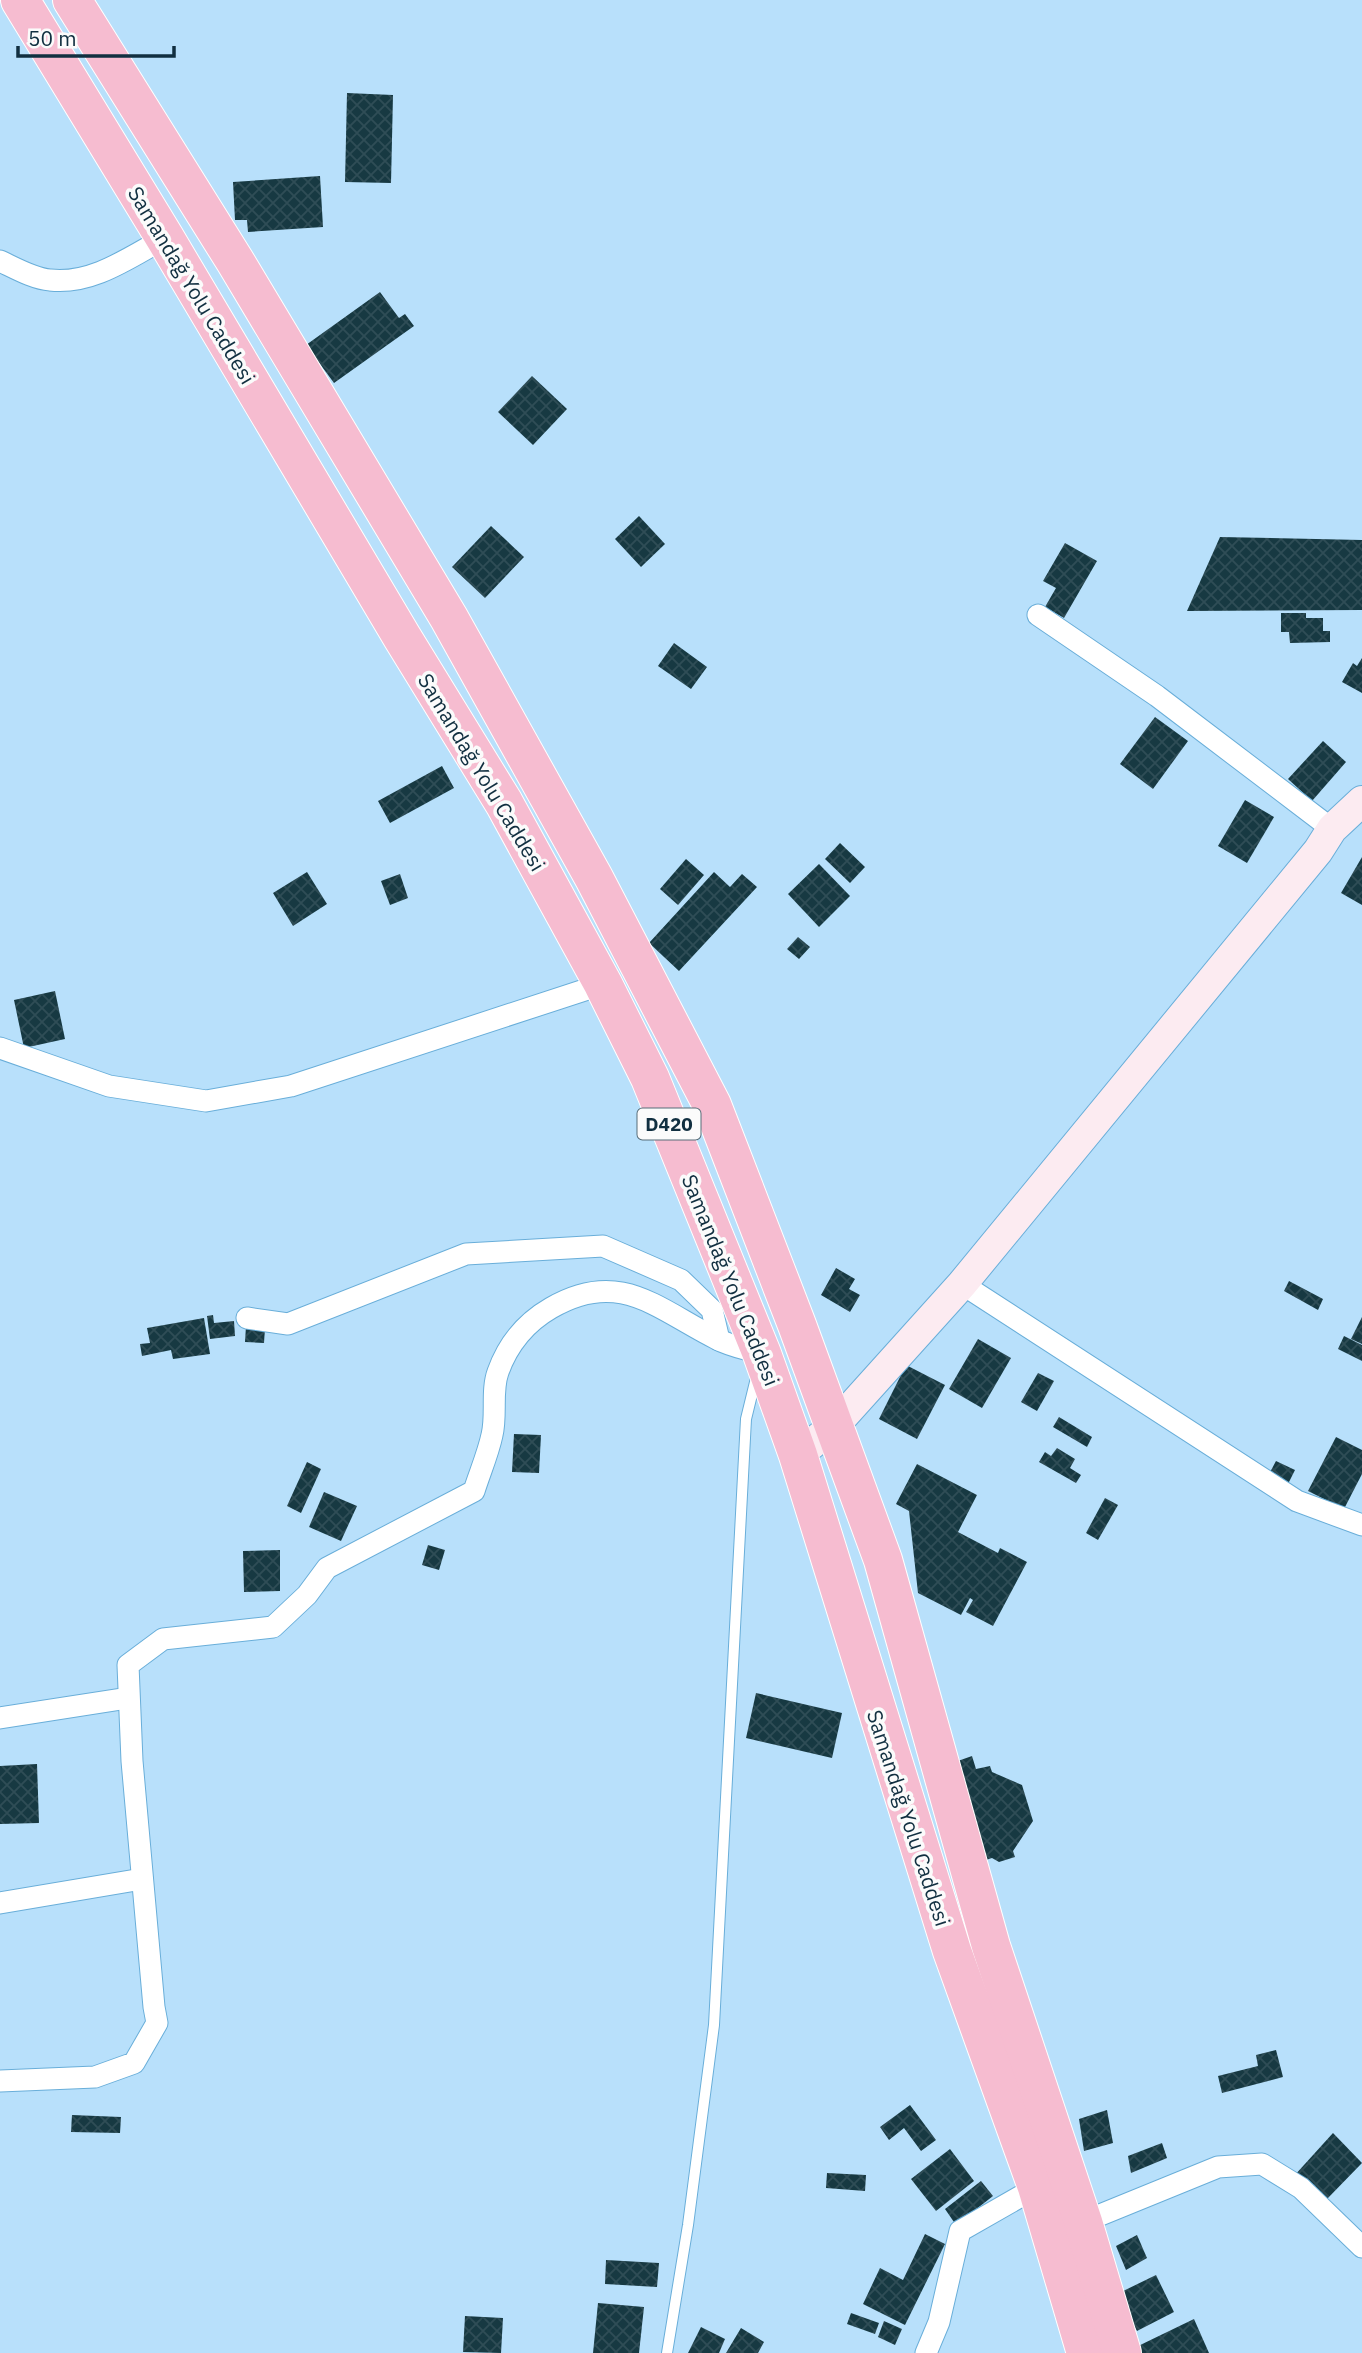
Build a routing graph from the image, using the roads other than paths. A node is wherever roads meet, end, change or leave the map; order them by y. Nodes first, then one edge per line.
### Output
1 (20, 0) edge
2 (72, 0) edge
3 (165, 238) junction
4 (0, 261) edge
5 (1038, 615) dead end
6 (1362, 801) edge
7 (1332, 829) junction
8 (603, 984) junction
9 (0, 1048) edge
10 (962, 1284) junction
11 (247, 1318) dead end
12 (719, 1340) junction
13 (762, 1354) junction
14 (835, 1425) junction
15 (798, 1455) junction
16 (1362, 1525) edge
17 (128, 1698) junction
18 (0, 1718) edge
19 (142, 1878) junction
20 (0, 1903) edge
21 (0, 2081) edge
22 (1038, 2187) junction
23 (1083, 2222) junction
24 (1362, 2247) edge
25 (667, 2353) edge
26 (926, 2353) edge
27 (1086, 2353) edge
28 (1122, 2353) edge

1 - 3 highway, Samandağ Yolu Caddesi / D420
2 - 14 highway, Samandağ Yolu Caddesi / D420
3 - 4 street
3 - 8 highway, Samandağ Yolu Caddesi / D420
5 - 7 street
6 - 7 street
7 - 10 street
8 - 9 street
8 - 13 highway, Samandağ Yolu Caddesi / D420
10 - 14 street
10 - 16 street
11 - 12 street
12 - 13 street
12 - 17 street
13 - 15 highway, Samandağ Yolu Caddesi / D420
13 - 25 lane
14 - 15 street
14 - 23 highway, Samandağ Yolu Caddesi / D420
15 - 22 highway, Samandağ Yolu Caddesi / D420
17 - 18 street
17 - 19 street
19 - 20 street
19 - 21 street
22 - 26 street
22 - 27 highway, Samandağ Yolu Caddesi / D420
23 - 24 street
23 - 28 highway, Samandağ Yolu Caddesi / D420

